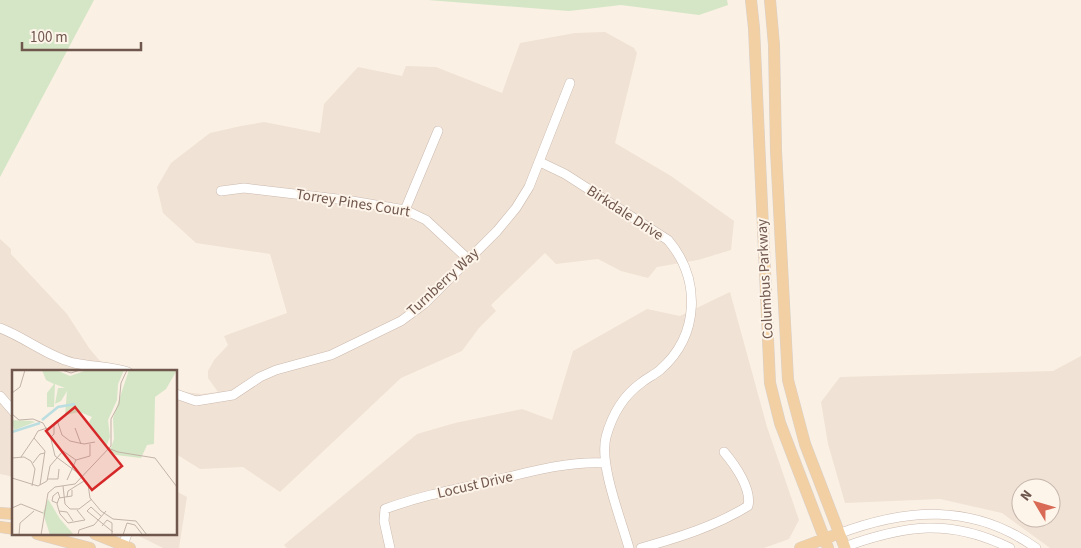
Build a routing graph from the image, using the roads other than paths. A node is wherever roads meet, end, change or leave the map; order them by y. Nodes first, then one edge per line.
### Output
1 (751, 0) edge
2 (770, 0) edge
3 (570, 83) dead end
4 (438, 131) dead end
5 (540, 162) junction
6 (221, 191) dead end
7 (405, 210) junction
8 (468, 259) junction
9 (0, 328) edge
10 (116, 370) edge
11 (178, 395) edge
12 (1, 398) edge
13 (12, 410) edge
14 (724, 452) dead end
15 (605, 463) junction
16 (838, 534) junction
17 (45, 536) edge
18 (101, 536) edge
19 (827, 543) edge
20 (126, 544) edge
21 (90, 548) edge
22 (390, 548) edge
23 (629, 548) edge
24 (641, 548) edge
25 (800, 548) edge
26 (843, 548) edge
27 (1010, 548) edge
28 (1036, 548) edge

1 - 19 main road, Columbus Parkway
2 - 16 main road, Columbus Parkway
3 - 5 street, Turnberry Way
4 - 7 street
5 - 8 street, Turnberry Way
5 - 15 street, Birkdale Drive
6 - 7 street, Torrey Pines Court
7 - 8 street, Torrey Pines Court
8 - 11 street, Turnberry Way
9 - 10 street
12 - 13 street
14 - 24 street
15 - 22 street, Locust Drive
15 - 23 street, Birkdale Drive
16 - 19 main road
16 - 26 main road, Columbus Parkway
16 - 28 street
17 - 21 main road
18 - 20 main road
19 - 25 main road
26 - 27 street

